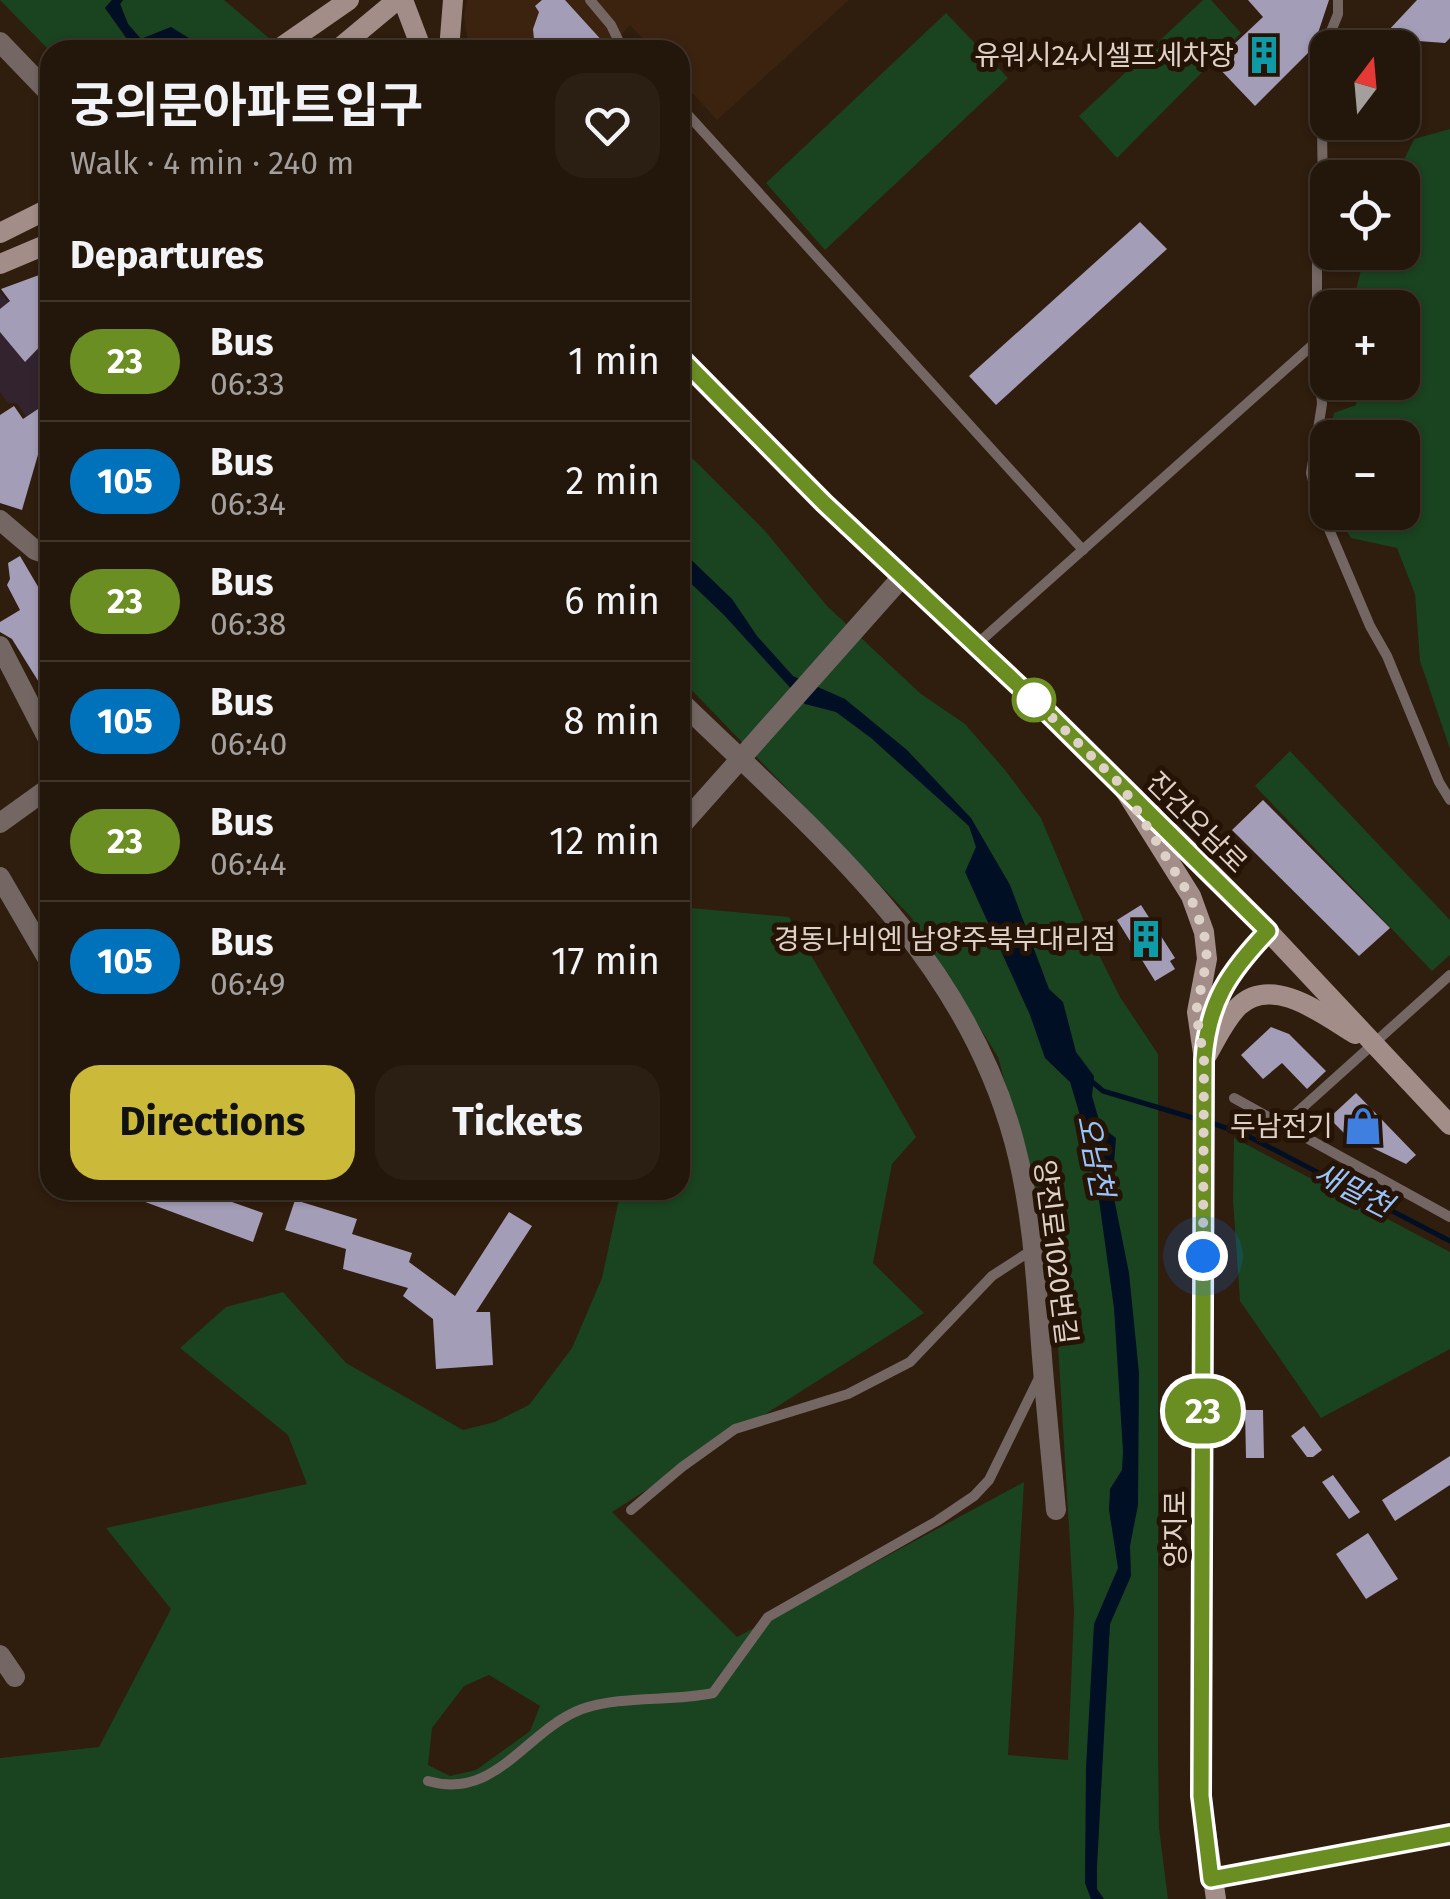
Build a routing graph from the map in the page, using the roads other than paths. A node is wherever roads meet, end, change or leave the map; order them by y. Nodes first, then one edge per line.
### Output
1 (318, 0) edge
2 (348, 0) edge
3 (400, 0) edge
4 (453, 0) edge
5 (590, 0) edge
6 (1338, 0) edge
7 (306, 27) junction
8 (290, 40) edge
9 (350, 40) edge
10 (418, 40) edge
11 (450, 40) edge
12 (618, 40) edge
13 (0, 42) edge
14 (40, 84) edge
15 (690, 117) edge
16 (40, 213) edge
17 (0, 233) edge
18 (40, 248) edge
19 (0, 264) edge
20 (1316, 290) edge
21 (1310, 347) edge
22 (690, 367) edge
23 (1322, 400) edge
24 (0, 520) edge
25 (1083, 550) junction
26 (40, 552) edge
27 (902, 578) junction
28 (976, 645) junction
29 (0, 646) edge
30 (690, 710) edge
31 (40, 724) edge
32 (744, 755) junction
33 (1122, 786) junction
34 (40, 795) edge
35 (1450, 800) edge
36 (690, 816) edge
37 (0, 823) edge
38 (0, 877) edge
39 (1268, 931) junction
40 (40, 947) edge
41 (1450, 975) edge
42 (1373, 1044) junction
43 (1204, 1060) junction
44 (1234, 1098) dead end
45 (1282, 1125) junction
46 (1450, 1125) edge
47 (1450, 1217) edge
48 (1033, 1250) junction
49 (1043, 1371) junction
50 (631, 1510) dead end
51 (1056, 1510) dead end
52 (0, 1655) edge
53 (15, 1676) dead end
54 (428, 1781) dead end
55 (1450, 1834) edge
56 (1213, 1889) edge

1 - 7 main road
2 - 7 main road
3 - 9 main road
3 - 10 main road
4 - 11 main road
5 - 12 lane
6 - 20 lane
7 - 8 main road
13 - 14 street
15 - 25 lane
16 - 17 main road
18 - 19 main road
21 - 25 lane
22 - 27 main road, 진건오남로
23 - 35 lane
24 - 26 street
25 - 28 lane
27 - 28 main road, 진건오남로
27 - 32 street
28 - 33 main road, 진건오남로
29 - 31 street
30 - 32 street, 양진로1020번길
32 - 36 street
32 - 48 street, 양진로1020번길
33 - 39 main road, 진건오남로
33 - 43 main road
34 - 37 street
38 - 40 street
39 - 42 main road, 진건오남로
39 - 43 main road
41 - 42 lane
42 - 43 main road
42 - 45 lane
42 - 46 main road, 진건오남로
43 - 56 main road, 양지로
44 - 45 lane
45 - 47 lane
48 - 49 street, 양진로1020번길
48 - 50 lane
49 - 51 street, 양진로1020번길
49 - 54 lane
52 - 53 street
55 - 56 street, 양지로

